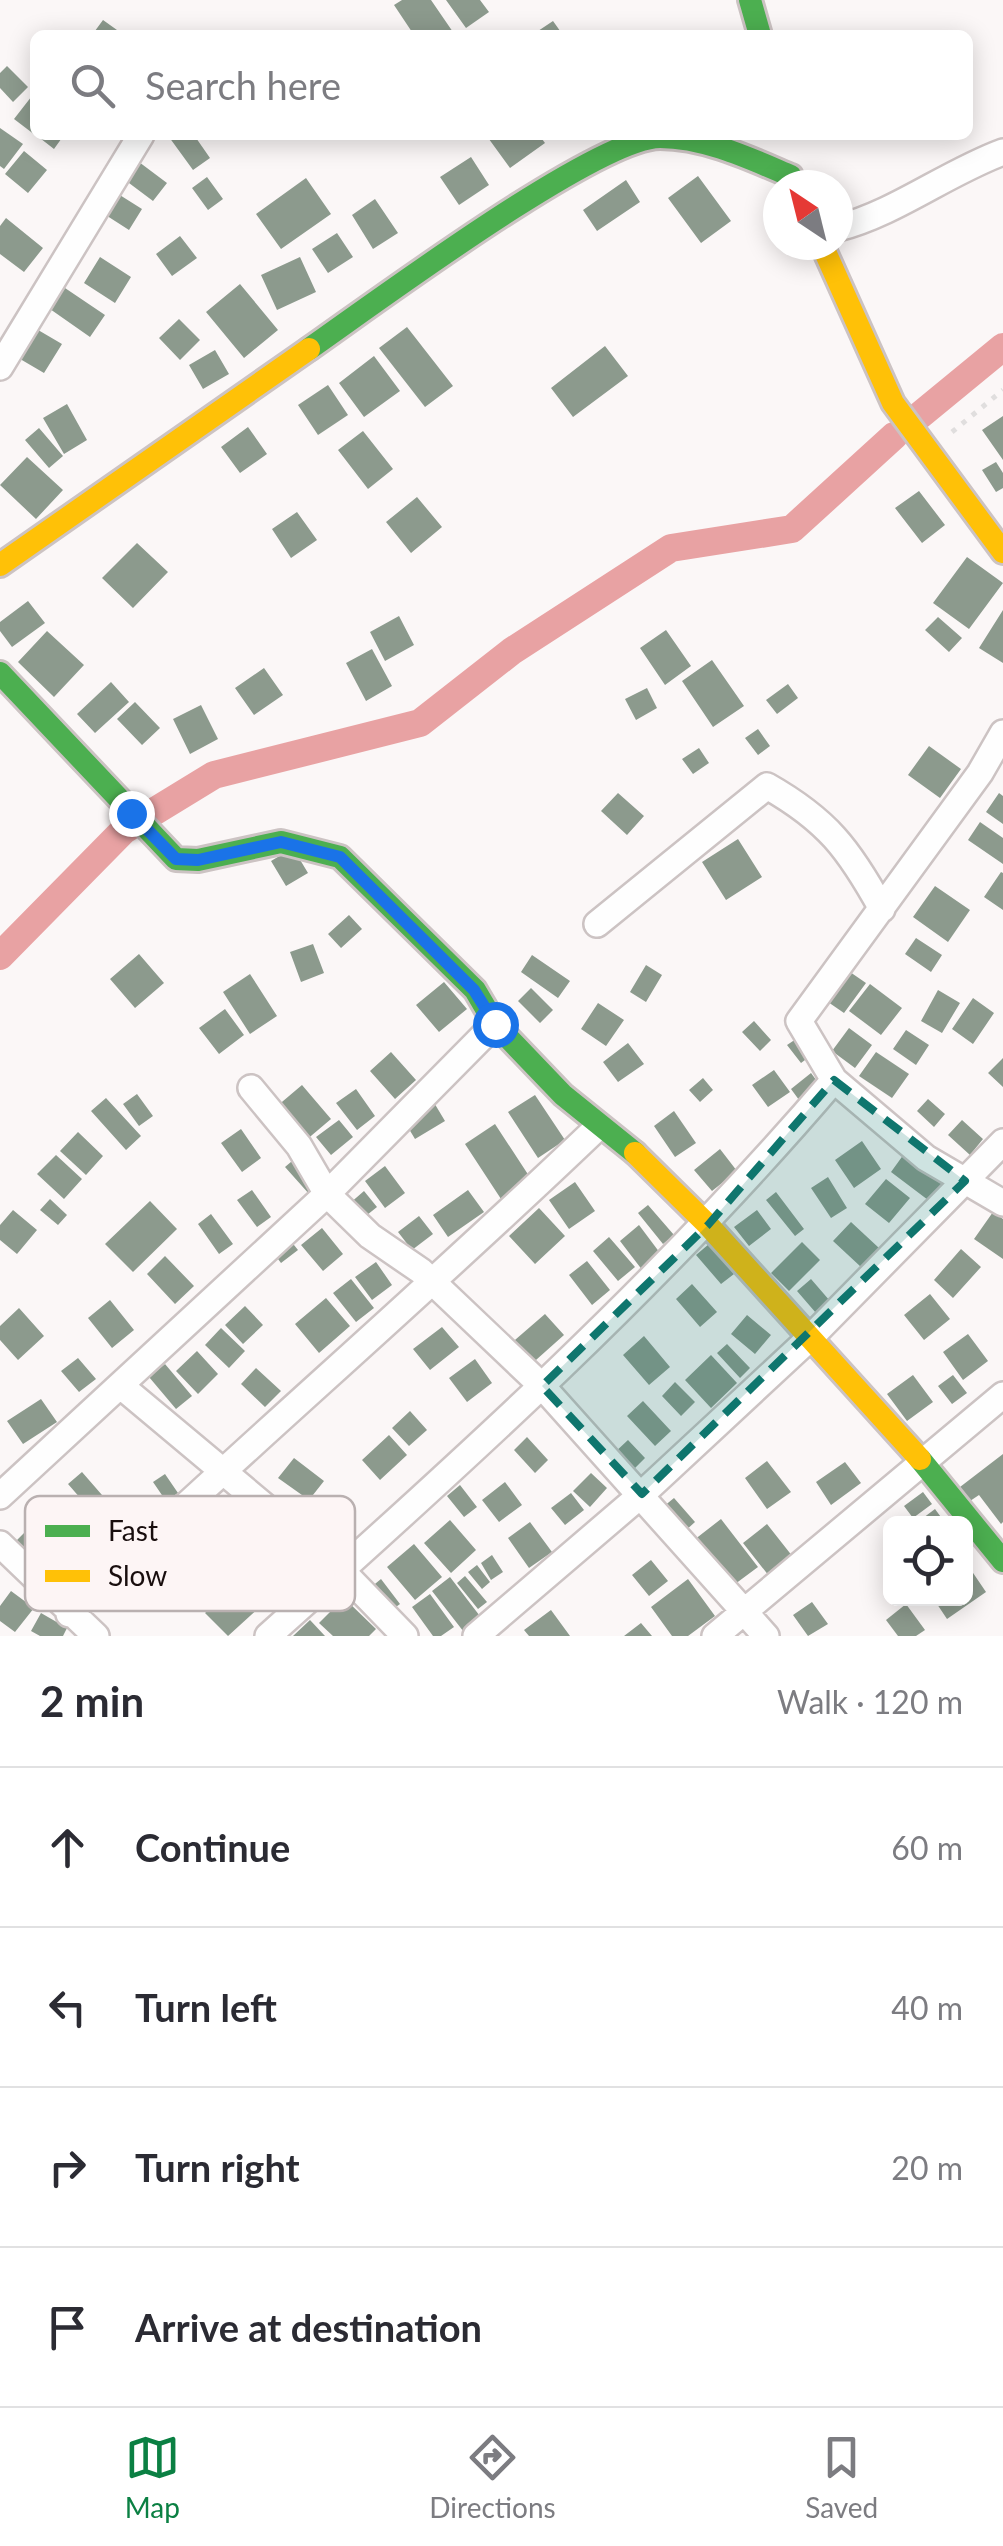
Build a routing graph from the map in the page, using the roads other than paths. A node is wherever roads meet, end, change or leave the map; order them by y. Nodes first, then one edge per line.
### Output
1 (750, 0) edge
2 (759, 30) edge
3 (138, 140) edge
4 (650, 140) edge
5 (675, 140) edge
6 (785, 149) dead end
7 (1003, 152) edge
8 (773, 170) edge
9 (790, 170) edge
10 (853, 225) edge
11 (829, 260) edge
12 (0, 367) edge
13 (1003, 552) edge
14 (0, 565) edge
15 (0, 673) edge
16 (1003, 733) edge
17 (882, 909) junction
18 (597, 924) dead end
19 (495, 1024) junction
20 (834, 1080) junction
21 (251, 1088) dead end
22 (598, 1127) junction
23 (1003, 1142) edge
24 (965, 1180) junction
25 (327, 1194) junction
26 (1003, 1203) edge
27 (708, 1224) junction
28 (434, 1285) junction
29 (811, 1337) junction
30 (121, 1386) junction
31 (542, 1386) junction
32 (1003, 1395) edge
33 (922, 1461) junction
34 (222, 1470) junction
35 (642, 1494) junction
36 (0, 1496) edge
37 (194, 1496) edge
38 (253, 1496) edge
39 (0, 1544) edge
40 (355, 1557) edge
41 (1003, 1561) edge
42 (25, 1569) edge
43 (355, 1584) edge
44 (66, 1611) edge
45 (72, 1611) edge
46 (296, 1611) edge
47 (743, 1612) junction
48 (69, 1614) junction
49 (96, 1636) edge
50 (268, 1636) edge
51 (406, 1636) edge
52 (476, 1636) edge
53 (715, 1636) edge
54 (766, 1636) edge

1 - 2 street
3 - 12 street
4 - 14 street
5 - 8 street
6 - 9 street
7 - 10 street
11 - 13 street
15 - 19 street
16 - 17 street
17 - 18 street
17 - 20 street
19 - 22 street
19 - 25 street
20 - 24 street
20 - 27 street
21 - 25 street
22 - 27 street
22 - 28 street
23 - 24 street
24 - 26 street
24 - 29 street
25 - 28 street
25 - 30 street
27 - 29 street
27 - 31 street
28 - 31 street
28 - 34 street
29 - 33 street
29 - 35 street
30 - 34 street
30 - 36 street
31 - 35 street
31 - 40 street
32 - 33 street
33 - 41 street
33 - 47 street
34 - 37 street
34 - 38 street
35 - 47 street
35 - 52 street
39 - 42 street
43 - 51 street
44 - 48 street
45 - 48 street
46 - 50 street
47 - 53 street
47 - 54 street
48 - 49 street

